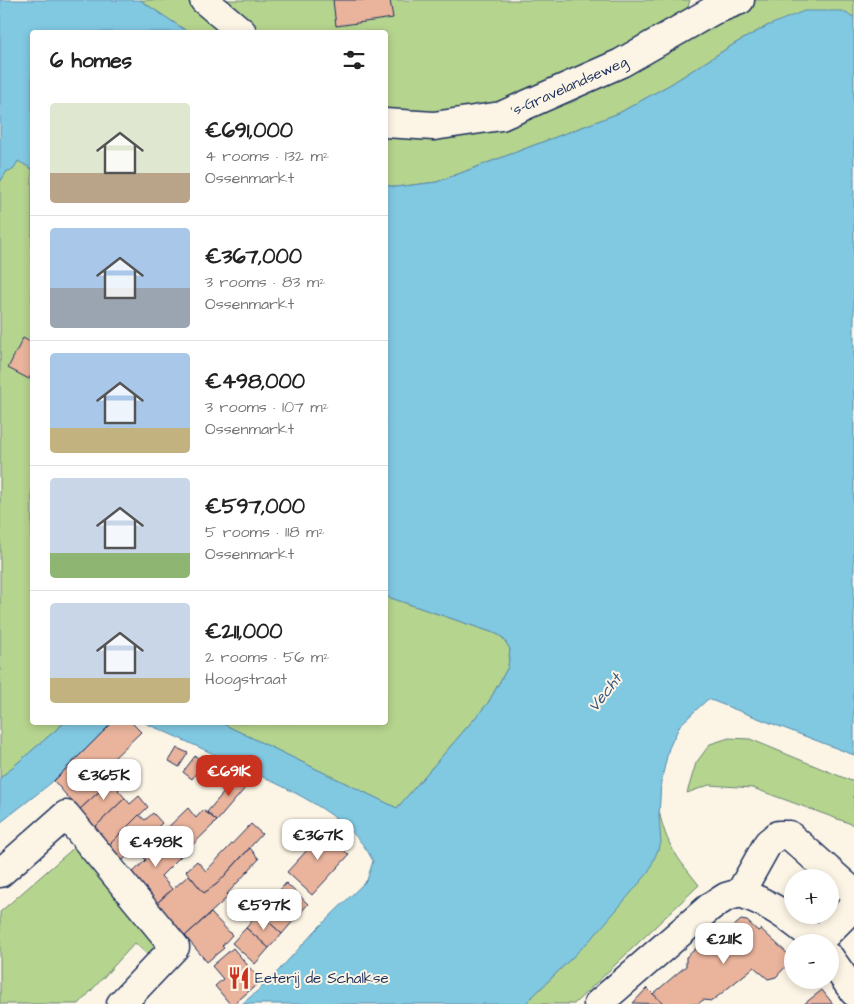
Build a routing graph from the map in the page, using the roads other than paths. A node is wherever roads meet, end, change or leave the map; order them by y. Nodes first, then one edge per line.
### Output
1 (204, 0) edge
2 (740, 0) edge
3 (240, 30) edge
4 (388, 123) edge
5 (0, 873) edge
6 (854, 893) edge
7 (740, 894) junction
8 (854, 906) edge
9 (809, 934) edge
10 (827, 934) edge
11 (839, 971) edge
12 (854, 992) edge
13 (121, 1004) edge
14 (598, 1004) edge

1 - 3 street
2 - 4 street, 's-Gravelandseweg
5 - 13 street
6 - 7 street
7 - 9 street
7 - 14 street
8 - 10 street
11 - 12 street

